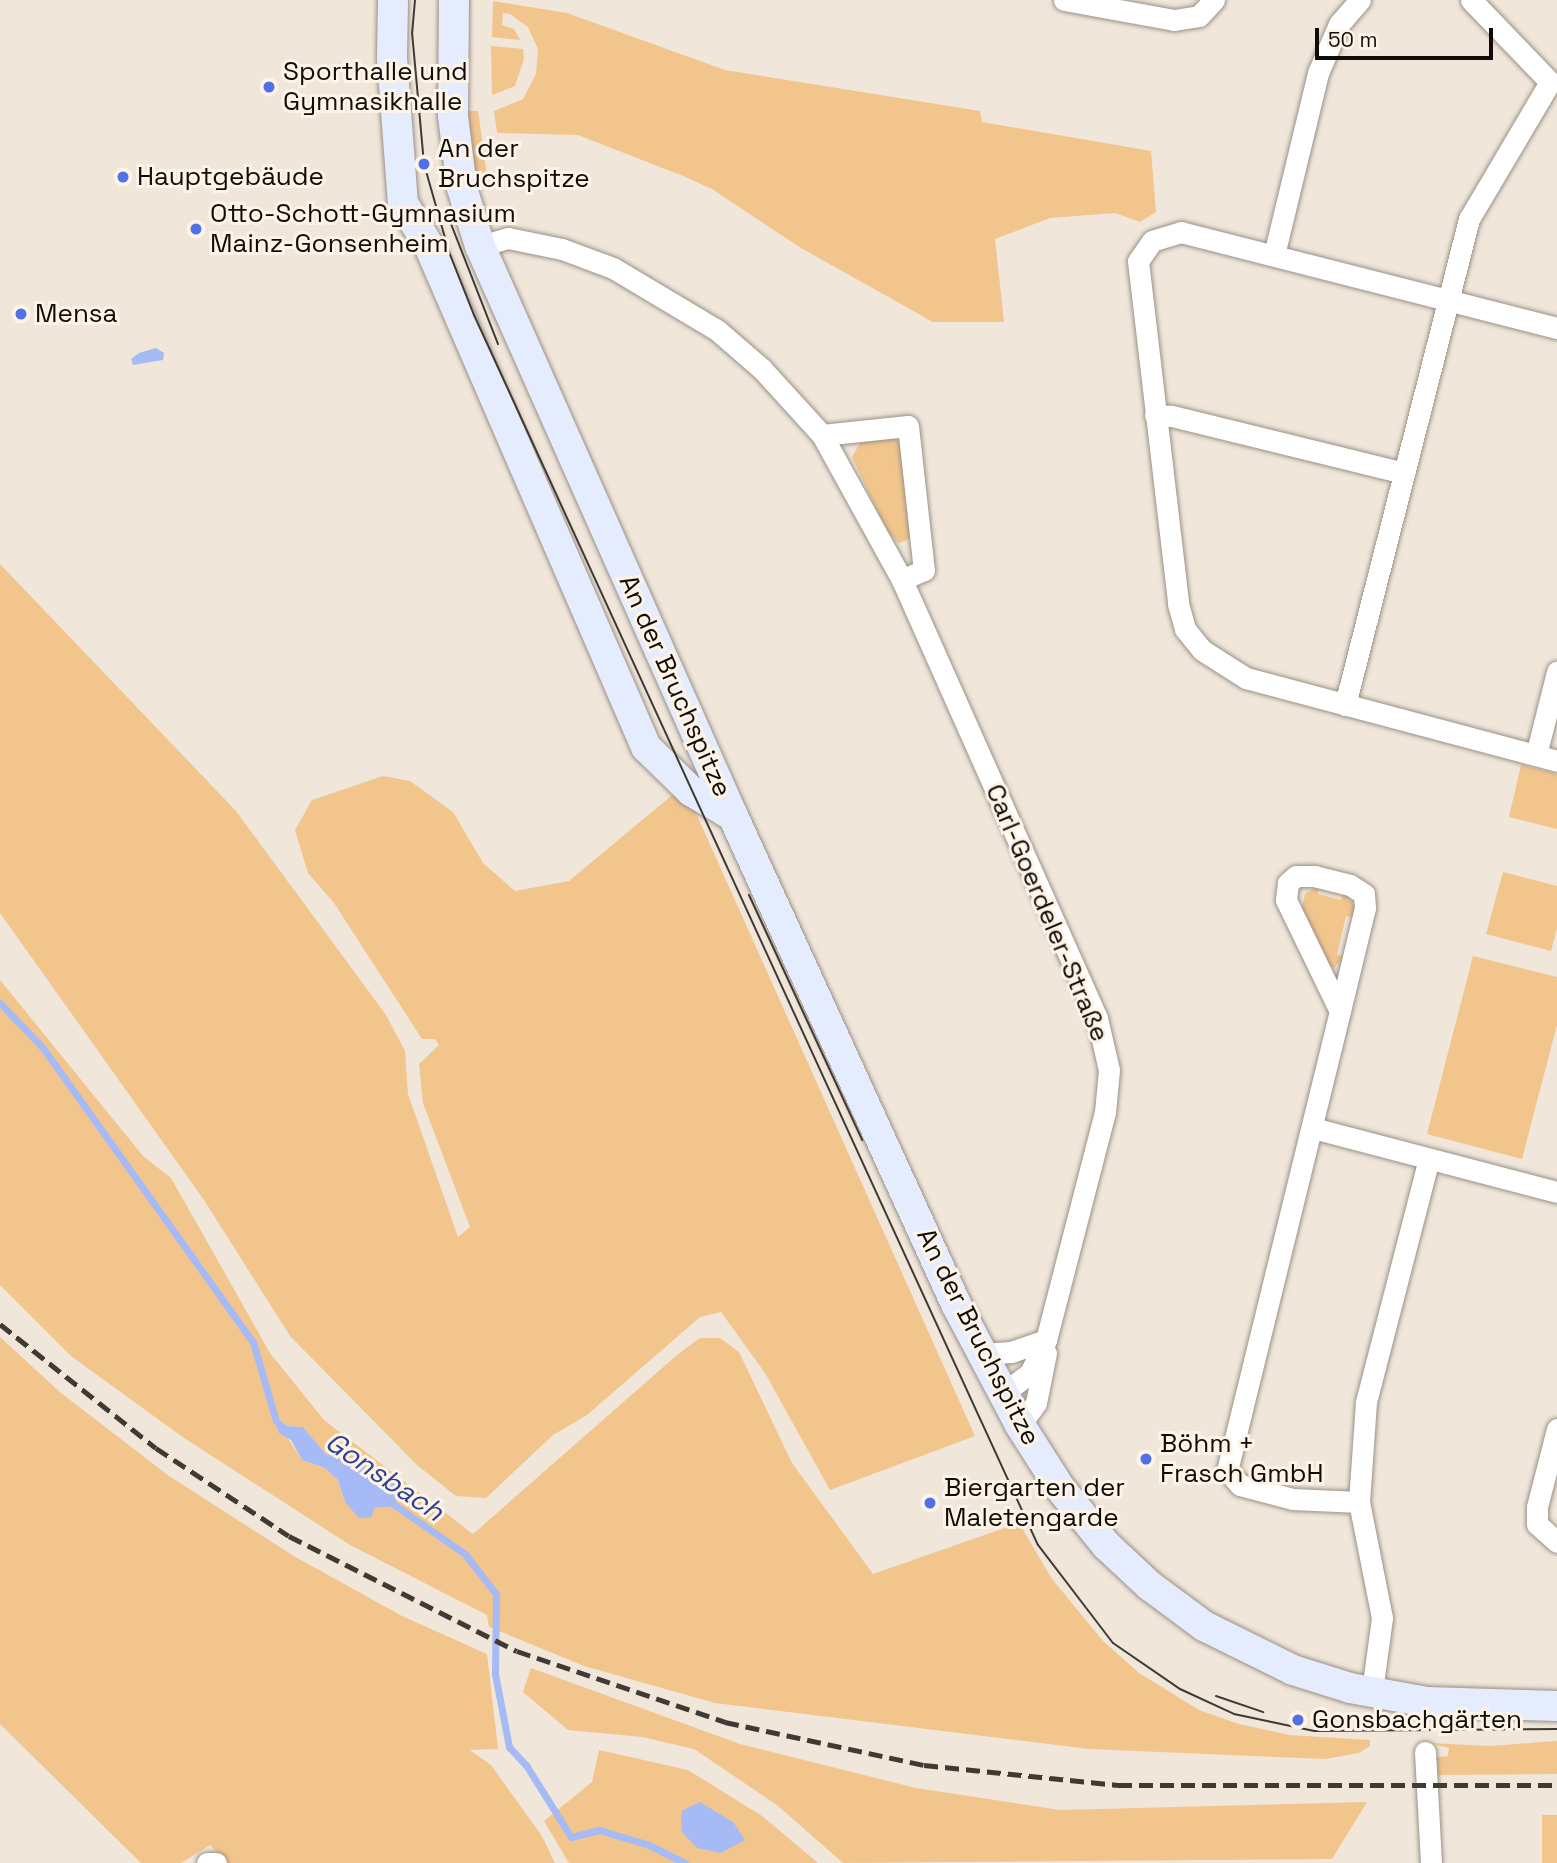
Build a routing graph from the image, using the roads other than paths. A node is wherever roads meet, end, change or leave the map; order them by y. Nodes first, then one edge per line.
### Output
1 (393, 0) edge
2 (454, 0) edge
3 (1064, 0) edge
4 (1214, 0) edge
5 (1360, 0) edge
6 (1471, 0) edge
7 (480, 246) junction
8 (1274, 255) junction
9 (1449, 299) junction
10 (1557, 328) edge
11 (1155, 415) junction
12 (822, 435) junction
13 (1404, 473) junction
14 (902, 580) junction
15 (1557, 672) edge
16 (1345, 705) junction
17 (690, 718) junction
18 (646, 747) junction
19 (1536, 755) junction
20 (1557, 761) edge
21 (733, 816) junction
22 (1340, 1010) junction
23 (1313, 1128) junction
24 (1429, 1159) junction
25 (1557, 1192) edge
26 (1046, 1340) junction
27 (982, 1354) junction
28 (1003, 1393) junction
29 (1020, 1425) junction
30 (1557, 1429) edge
31 (1359, 1502) junction
32 (1557, 1542) edge
33 (1557, 1690) edge
34 (1383, 1692) junction
35 (1557, 1706) edge
36 (1425, 1752) dead end
37 (207, 1863) edge
38 (216, 1863) edge
39 (1431, 1863) edge

1 - 18 main road, An der Bruchspitze
2 - 7 main road, An der Bruchspitze
3 - 4 street
5 - 8 street
6 - 9 street
7 - 12 street, Carl-Goerdeler-Straße
7 - 17 main road, An der Bruchspitze
8 - 9 street
8 - 11 street
9 - 10 street
9 - 13 street
11 - 13 street
11 - 16 street
12 - 14 street, Carl-Goerdeler-Straße
12 - 14 street
13 - 16 street
14 - 26 street, Carl-Goerdeler-Straße
15 - 19 street
16 - 19 street
17 - 18 main road
17 - 21 main road, An der Bruchspitze
18 - 21 main road, An der Bruchspitze
19 - 20 street
21 - 27 main road, An der Bruchspitze
22 - 22 street
22 - 23 street
23 - 24 street
23 - 31 street
24 - 25 street
24 - 31 street
26 - 27 street
26 - 28 street, Carl-Goerdeler-Straße
26 - 29 street, Carl-Goerdeler-Straße
27 - 28 main road, An der Bruchspitze
28 - 29 main road, An der Bruchspitze
29 - 34 main road, An der Bruchspitze
30 - 32 street
31 - 34 street
33 - 34 main road
34 - 35 main road, An der Bruchspitze
36 - 39 street
37 - 38 street

